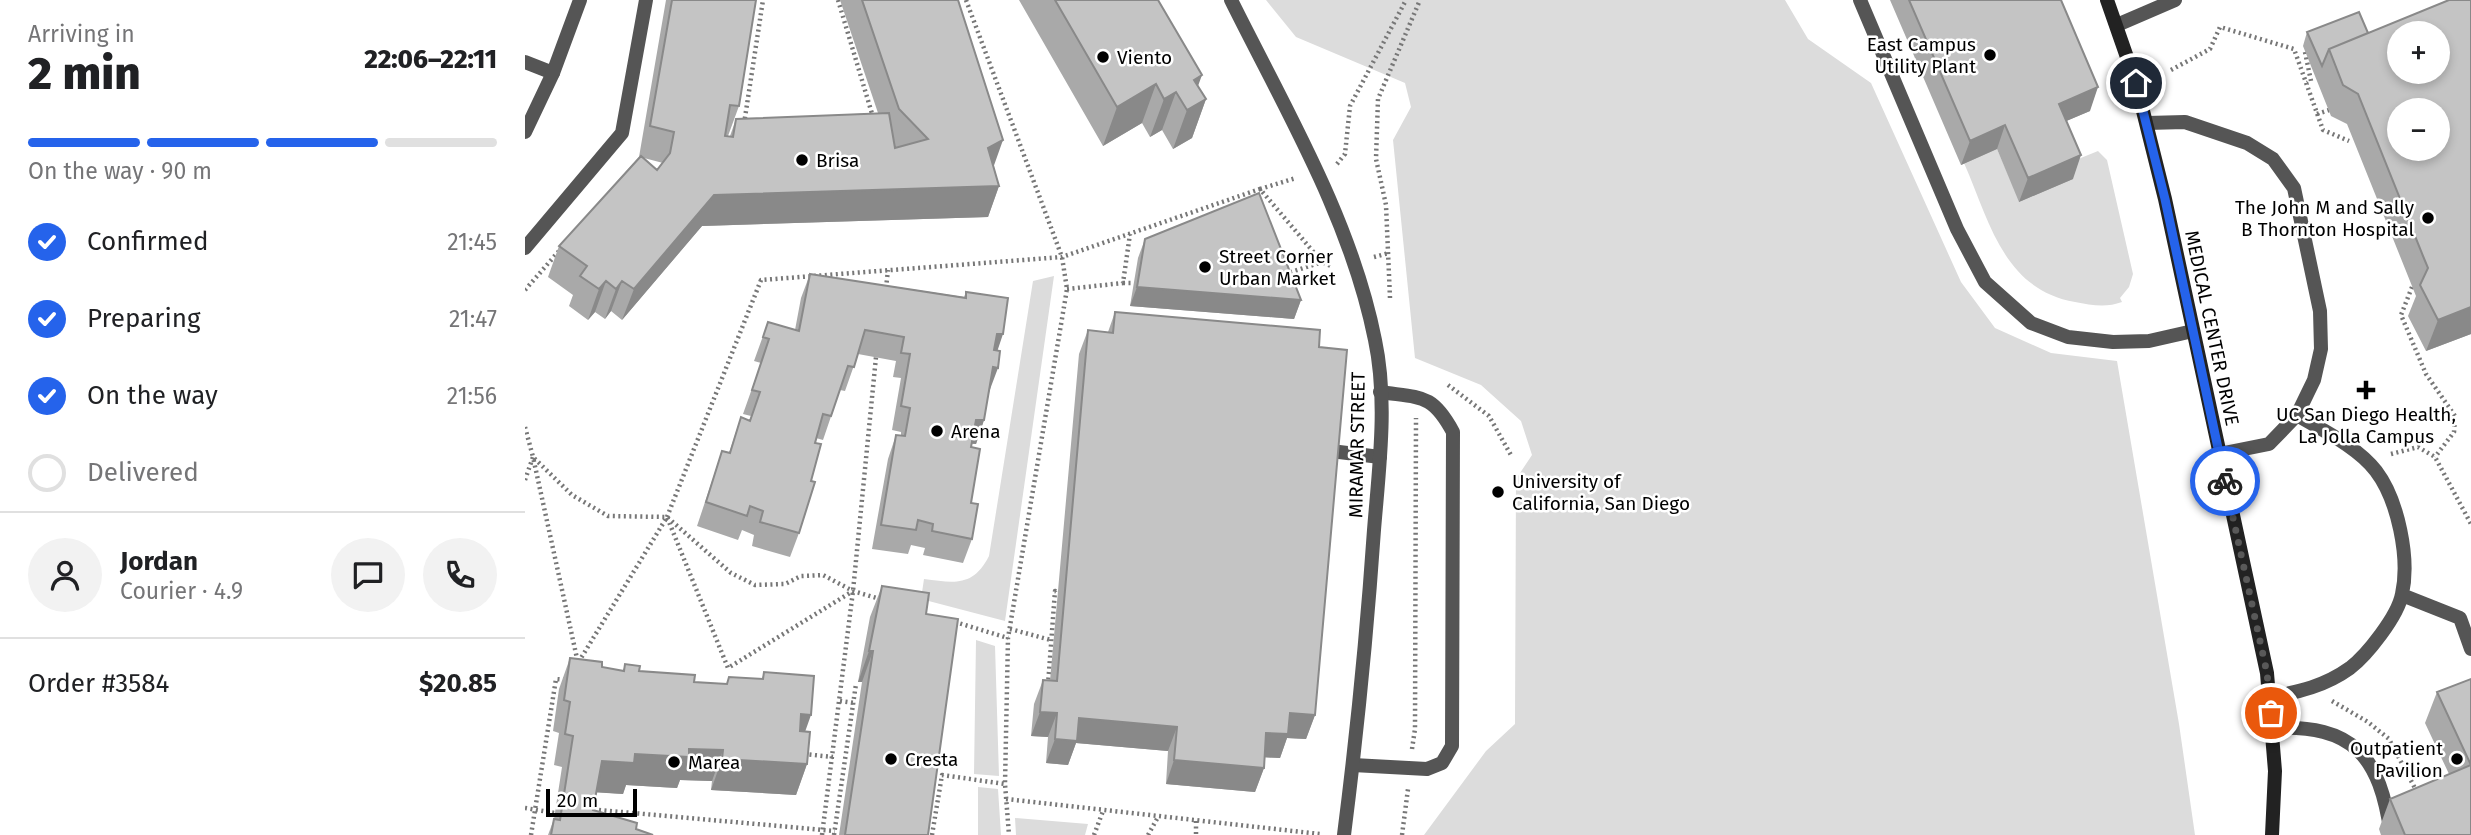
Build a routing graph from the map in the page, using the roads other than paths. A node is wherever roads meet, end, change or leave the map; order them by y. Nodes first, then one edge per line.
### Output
1 (580, 0) edge
2 (646, 0) edge
3 (1231, 0) edge
4 (1860, 0) edge
5 (2107, 0) edge
6 (2175, 0) edge
7 (2117, 25) junction
8 (525, 62) edge
9 (553, 73) junction
10 (2147, 123) junction
11 (525, 132) edge
12 (525, 248) edge
13 (2193, 331) junction
14 (1380, 393) junction
15 (2297, 415) junction
16 (1331, 451) edge
17 (2220, 454) junction
18 (1380, 457) junction
19 (2402, 595) junction
20 (2471, 649) edge
21 (2270, 697) junction
22 (2273, 728) junction
23 (1353, 765) junction
24 (1344, 835) edge
25 (2271, 835) edge
26 (2391, 835) edge

1 - 9 street
2 - 12 street
3 - 14 street, MIRAMAR STREET
4 - 13 street
5 - 7 street, MEDICAL CENTER DRIVE
6 - 7 street
7 - 10 street, MEDICAL CENTER DRIVE
8 - 9 street
9 - 11 street
10 - 13 street, MEDICAL CENTER DRIVE
10 - 15 street
13 - 17 street, MEDICAL CENTER DRIVE
14 - 18 street, MIRAMAR STREET
14 - 23 street
15 - 17 street
15 - 19 street
16 - 18 street
17 - 21 street, MEDICAL CENTER DRIVE
18 - 23 street, MIRAMAR STREET
19 - 20 street
19 - 21 street
21 - 22 street, MEDICAL CENTER DRIVE
22 - 25 street, MEDICAL CENTER DRIVE
22 - 26 street
23 - 24 street, MIRAMAR STREET

